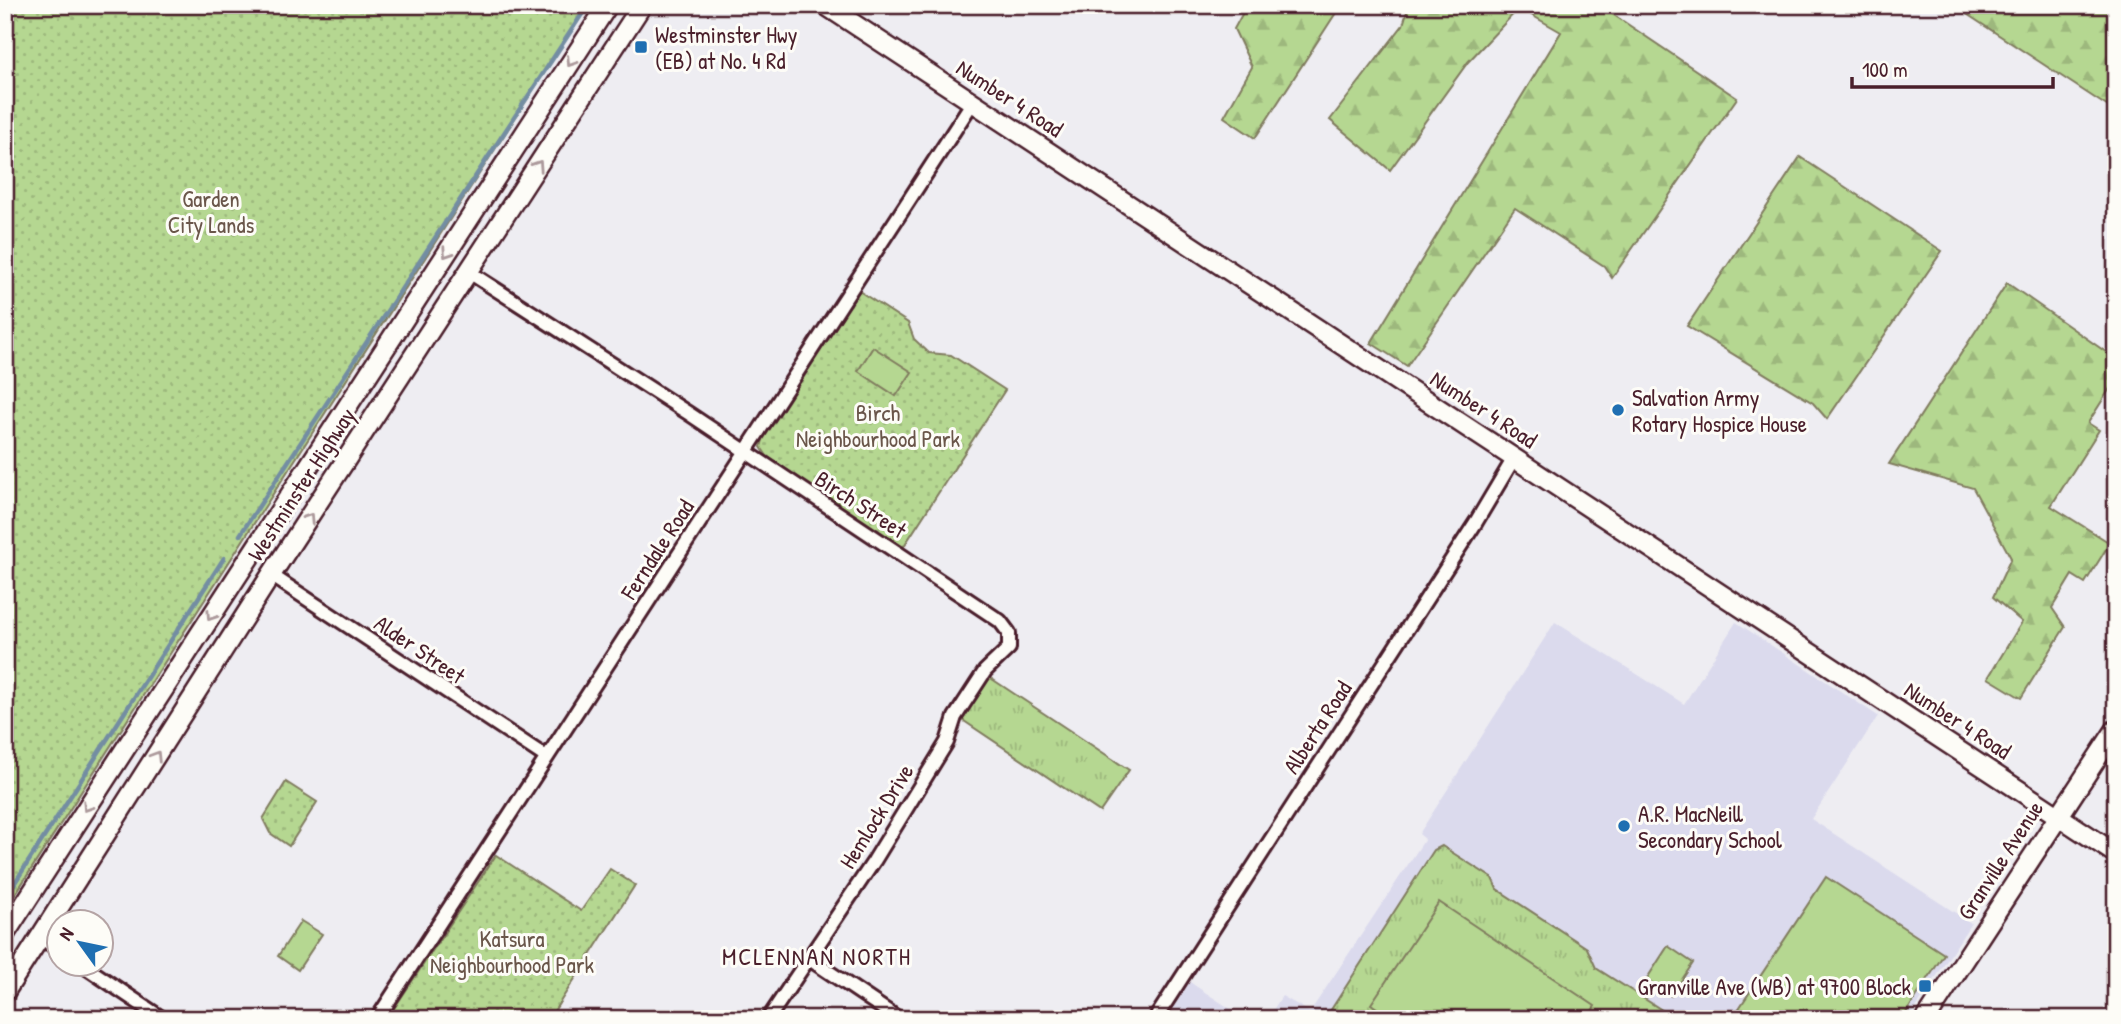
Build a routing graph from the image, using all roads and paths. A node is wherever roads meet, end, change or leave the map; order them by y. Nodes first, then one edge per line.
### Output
1 (608, 5) edge
2 (642, 5) edge
3 (825, 5) edge
4 (972, 103) junction
5 (469, 272) junction
6 (745, 452) junction
7 (1514, 458) junction
8 (248, 559) junction
9 (271, 575) junction
10 (1009, 633) joint
11 (2116, 729) edge
12 (546, 757) junction
13 (2059, 816) junction
14 (2116, 853) edge
15 (5, 934) edge
16 (41, 937) junction
17 (46, 940) edge
18 (808, 958) junction
19 (102, 978) edge
20 (5, 992) edge
21 (163, 1019) edge
22 (377, 1019) edge
23 (768, 1019) edge
24 (899, 1019) edge
25 (1156, 1019) edge
26 (1926, 1019) edge

1 -> 8 main road, Westminster Highway
5 -> 2 main road, Westminster Highway
3 - 4 main road, Number 4 Road
4 - 6 street, Ferndale Road
4 - 7 main road, Number 4 Road
5 - 6 street, Birch Street
9 -> 5 main road, Westminster Highway
6 - 10 street, Birch Street
6 - 12 street, Ferndale Road
7 - 13 main road, Number 4 Road
7 - 25 street, Alberta Road
8 - 9 main road
8 -> 15 main road, Westminster Highway
9 - 12 street, Alder Street
16 -> 9 main road, Westminster Highway
10 - 18 street, Hemlock Drive
11 - 13 main road, Granville Avenue
12 - 22 street, Ferndale Road
13 - 14 main road, Number 4 Road
13 - 26 main road, Granville Avenue
16 - 17 street
16 - 20 main road, Westminster Highway
18 - 23 street, Hemlock Drive
18 - 24 street
19 - 21 street

